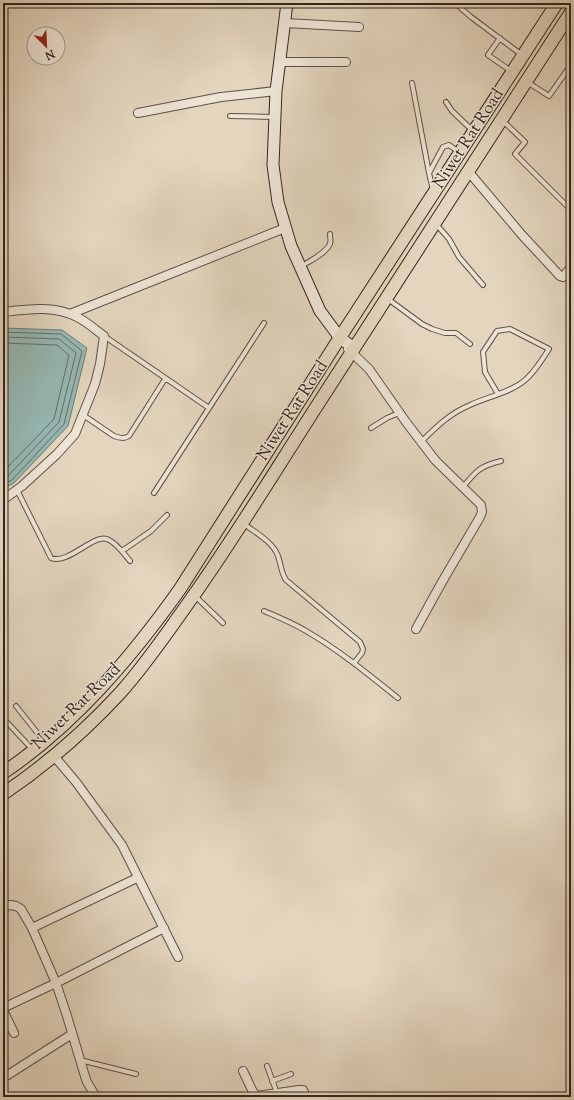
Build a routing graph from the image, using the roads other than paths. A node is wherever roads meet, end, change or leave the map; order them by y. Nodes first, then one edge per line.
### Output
1 (287, 3) edge
2 (454, 3) edge
3 (557, 3) edge
4 (571, 12) edge
5 (285, 23) junction
6 (359, 27) dead end
7 (500, 38) junction
8 (522, 55) junction
9 (279, 62) junction
10 (346, 62) dead end
11 (571, 71) edge
12 (512, 72) junction
13 (526, 82) junction
14 (412, 83) dead end
15 (276, 91) junction
16 (446, 102) dead end
17 (138, 113) dead end
18 (230, 116) dead end
19 (275, 117) junction
20 (501, 120) junction
21 (473, 132) junction
22 (460, 152) junction
23 (468, 171) junction
24 (429, 173) junction
25 (434, 192) junction
26 (571, 210) edge
27 (435, 223) junction
28 (285, 228) junction
29 (330, 234) dead end
30 (300, 267) junction
31 (570, 269) edge
32 (483, 285) dead end
33 (387, 297) junction
34 (3, 312) edge
35 (70, 314) junction
36 (264, 323) dead end
37 (104, 336) junction
38 (339, 340) junction
39 (470, 344) dead end
40 (353, 350) junction
41 (166, 380) junction
42 (498, 394) junction
43 (209, 408) junction
44 (399, 412) junction
45 (83, 415) junction
46 (371, 428) dead end
47 (421, 442) junction
48 (501, 461) dead end
49 (463, 487) junction
50 (17, 490) junction
51 (154, 493) dead end
52 (3, 500) edge
53 (167, 515) dead end
54 (242, 523) junction
55 (122, 551) junction
56 (130, 561) dead end
57 (194, 595) junction
58 (264, 611) dead end
59 (223, 623) dead end
60 (416, 629) dead end
61 (354, 663) junction
62 (398, 698) dead end
63 (16, 706) dead end
64 (3, 718) edge
65 (44, 742) junction
66 (34, 750) junction
67 (54, 756) junction
68 (3, 773) edge
69 (3, 794) edge
70 (138, 878) junction
71 (3, 907) edge
72 (32, 928) junction
73 (164, 928) junction
74 (178, 957) dead end
75 (56, 983) junction
76 (3, 1009) edge
77 (14, 1033) dead end
78 (72, 1034) junction
79 (80, 1060) junction
80 (267, 1066) dead end
81 (243, 1072) dead end
82 (136, 1074) dead end
83 (291, 1074) dead end
84 (3, 1078) edge
85 (272, 1080) junction
86 (277, 1094) junction
87 (96, 1097) edge
88 (306, 1097) edge

1 - 5 street
2 - 7 lane
3 - 8 main road, Niwet Rat Road
4 - 13 main road, Niwet Rat Road
5 - 6 street
5 - 9 street
7 - 8 lane
7 - 12 lane
8 - 12 main road, Niwet Rat Road
9 - 10 street
9 - 15 street
11 - 13 lane
12 - 21 main road, Niwet Rat Road
13 - 20 main road, Niwet Rat Road
14 - 24 lane
15 - 17 street
15 - 19 street
16 - 21 lane
18 - 19 lane
19 - 28 street
20 - 23 main road, Niwet Rat Road
20 - 26 lane
21 - 22 main road, Niwet Rat Road
22 - 24 lane
22 - 25 main road, Niwet Rat Road
23 - 27 main road, Niwet Rat Road
23 - 31 street
24 - 25 lane
25 - 38 main road, Niwet Rat Road
27 - 32 lane
27 - 33 main road, Niwet Rat Road
28 - 30 street
28 - 35 street
29 - 30 lane
30 - 38 street
33 - 39 lane
33 - 40 main road, Niwet Rat Road
34 - 35 street
35 - 37 street
36 - 43 lane
37 - 41 lane
37 - 45 street
38 - 40 street
38 - 65 main road, Niwet Rat Road
40 - 44 street
40 - 54 main road, Niwet Rat Road
41 - 43 lane
41 - 45 lane
42 - 42 lane
42 - 47 lane
43 - 51 lane
44 - 46 lane
44 - 47 street
45 - 50 street
47 - 49 street
48 - 49 lane
49 - 60 street
50 - 52 street
50 - 55 lane
53 - 55 lane
54 - 57 main road, Niwet Rat Road
54 - 61 lane
55 - 56 lane
57 - 59 lane
57 - 67 main road, Niwet Rat Road
58 - 61 lane
61 - 62 lane
63 - 65 lane
64 - 66 lane
65 - 66 main road, Niwet Rat Road
66 - 68 main road, Niwet Rat Road
67 - 69 main road, Niwet Rat Road
67 - 70 street
70 - 72 street
70 - 73 street
71 - 72 street
72 - 75 street
73 - 74 street
73 - 75 street
75 - 76 street
75 - 78 street
76 - 77 street
78 - 79 street
78 - 84 street
79 - 82 lane
79 - 87 street
80 - 85 lane
81 - 86 street
83 - 85 lane
85 - 86 lane
86 - 88 street

